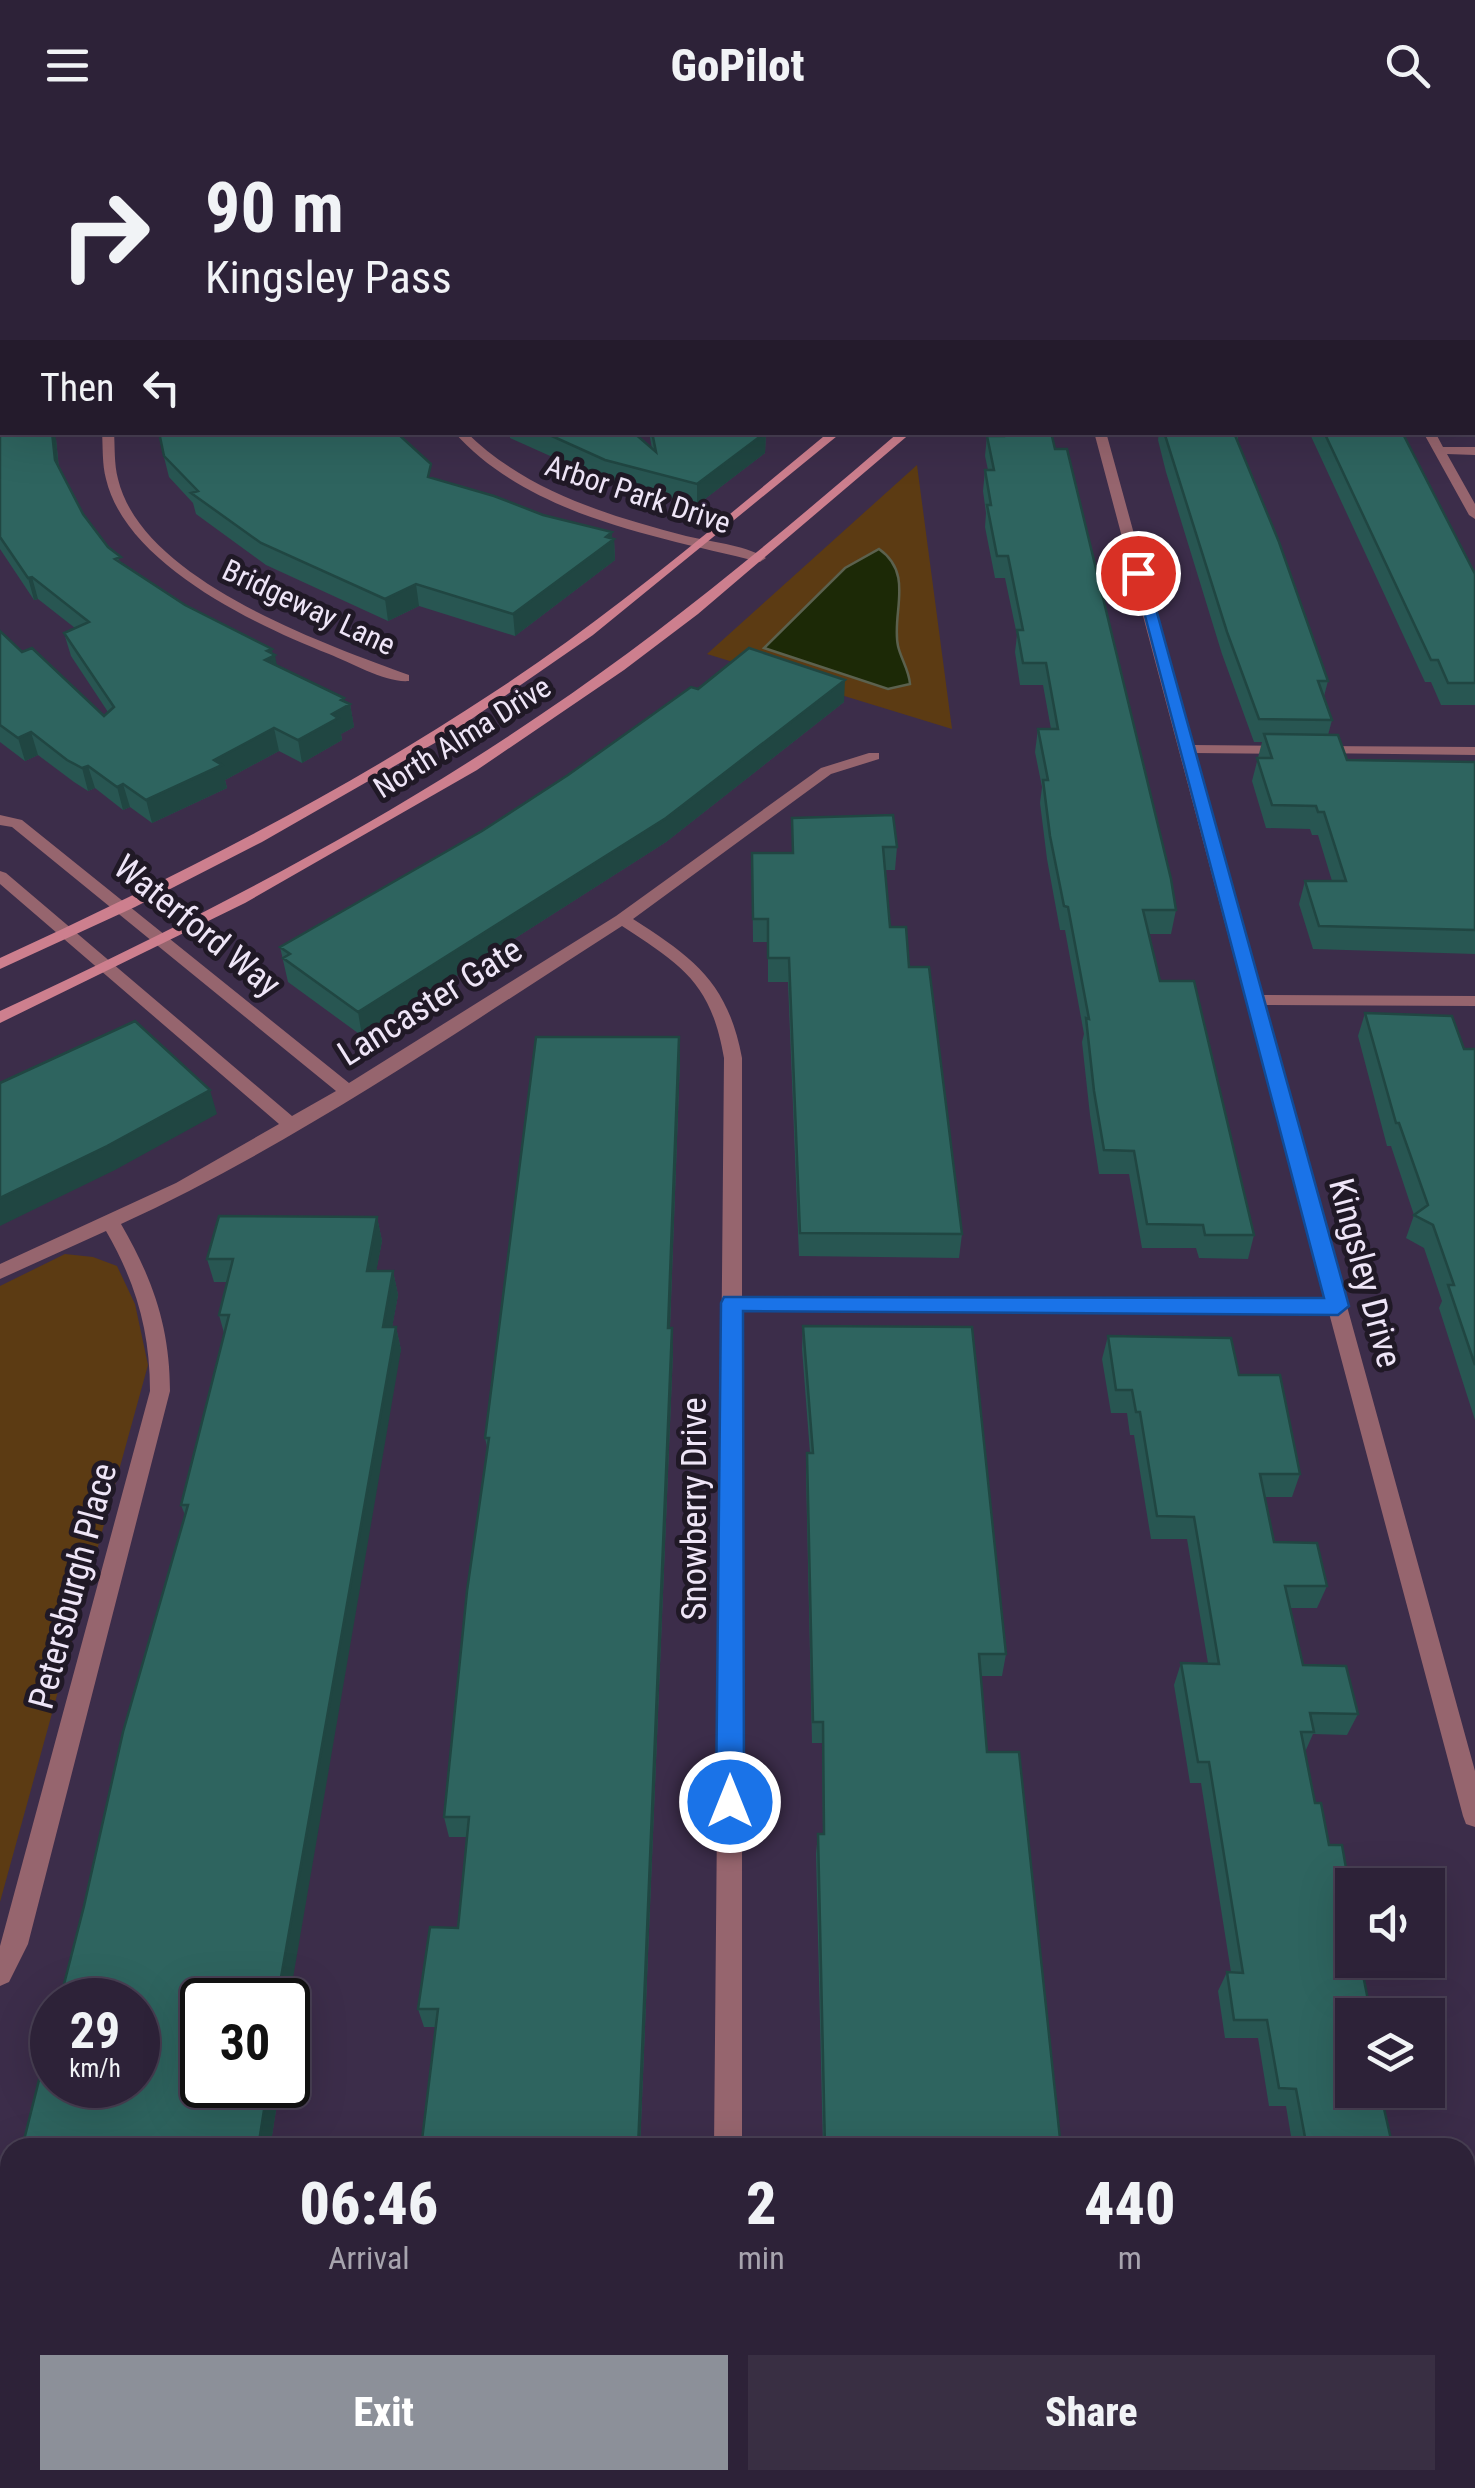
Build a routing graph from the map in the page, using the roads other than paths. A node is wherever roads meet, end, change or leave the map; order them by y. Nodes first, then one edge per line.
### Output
1 (108, 435) edge
2 (461, 435) edge
3 (834, 435) edge
4 (904, 435) edge
5 (1101, 435) edge
6 (1432, 435) edge
7 (1439, 450) junction
8 (1475, 451) edge
9 (1475, 516) edge
10 (701, 543) junction
11 (760, 558) junction
12 (404, 678) dead end
13 (1186, 749) junction
14 (1475, 750) edge
15 (874, 756) dead end
16 (0, 820) edge
17 (0, 876) edge
18 (122, 908) junction
19 (622, 920) junction
20 (68, 933) junction
21 (162, 939) junction
22 (0, 964) edge
23 (106, 966) junction
24 (1254, 1000) junction
25 (1475, 1002) edge
26 (0, 1018) edge
27 (348, 1092) junction
28 (291, 1125) junction
29 (109, 1220) junction
30 (0, 1272) edge
31 (732, 1303) junction
32 (1338, 1306) junction
33 (1475, 1816) edge
34 (0, 1972) edge
35 (728, 2138) edge

1 - 12 street, Bridgeway Lane
2 - 10 street, Arbor Park Drive
3 - 10 main road, North Alma Drive
4 - 11 main road, North Alma Drive
5 - 13 street, Kingsley Drive
6 - 7 street
7 - 8 street
7 - 9 street
10 - 11 street, Arbor Park Drive
10 - 18 main road, North Alma Drive
11 - 21 main road, North Alma Drive
13 - 14 street
13 - 24 street, Kingsley Drive
15 - 19 street, Lancaster Gate
16 - 18 street, Waterford Way
17 - 20 street
18 - 20 main road, North Alma Drive
18 - 21 street, Waterford Way
19 - 27 street, Lancaster Gate
19 - 31 street, Snowberry Drive
20 - 22 main road, North Alma Drive
20 - 23 street
21 - 23 main road, North Alma Drive
21 - 27 street, Waterford Way
23 - 26 main road, North Alma Drive
23 - 28 street
24 - 25 street
24 - 32 street, Kingsley Drive
27 - 28 street, Lancaster Gate
28 - 29 street, Lancaster Gate
29 - 30 street, Lancaster Gate
29 - 34 street, Petersburgh Place
31 - 32 street
31 - 35 street, Snowberry Drive
32 - 33 street, Kingsley Drive

